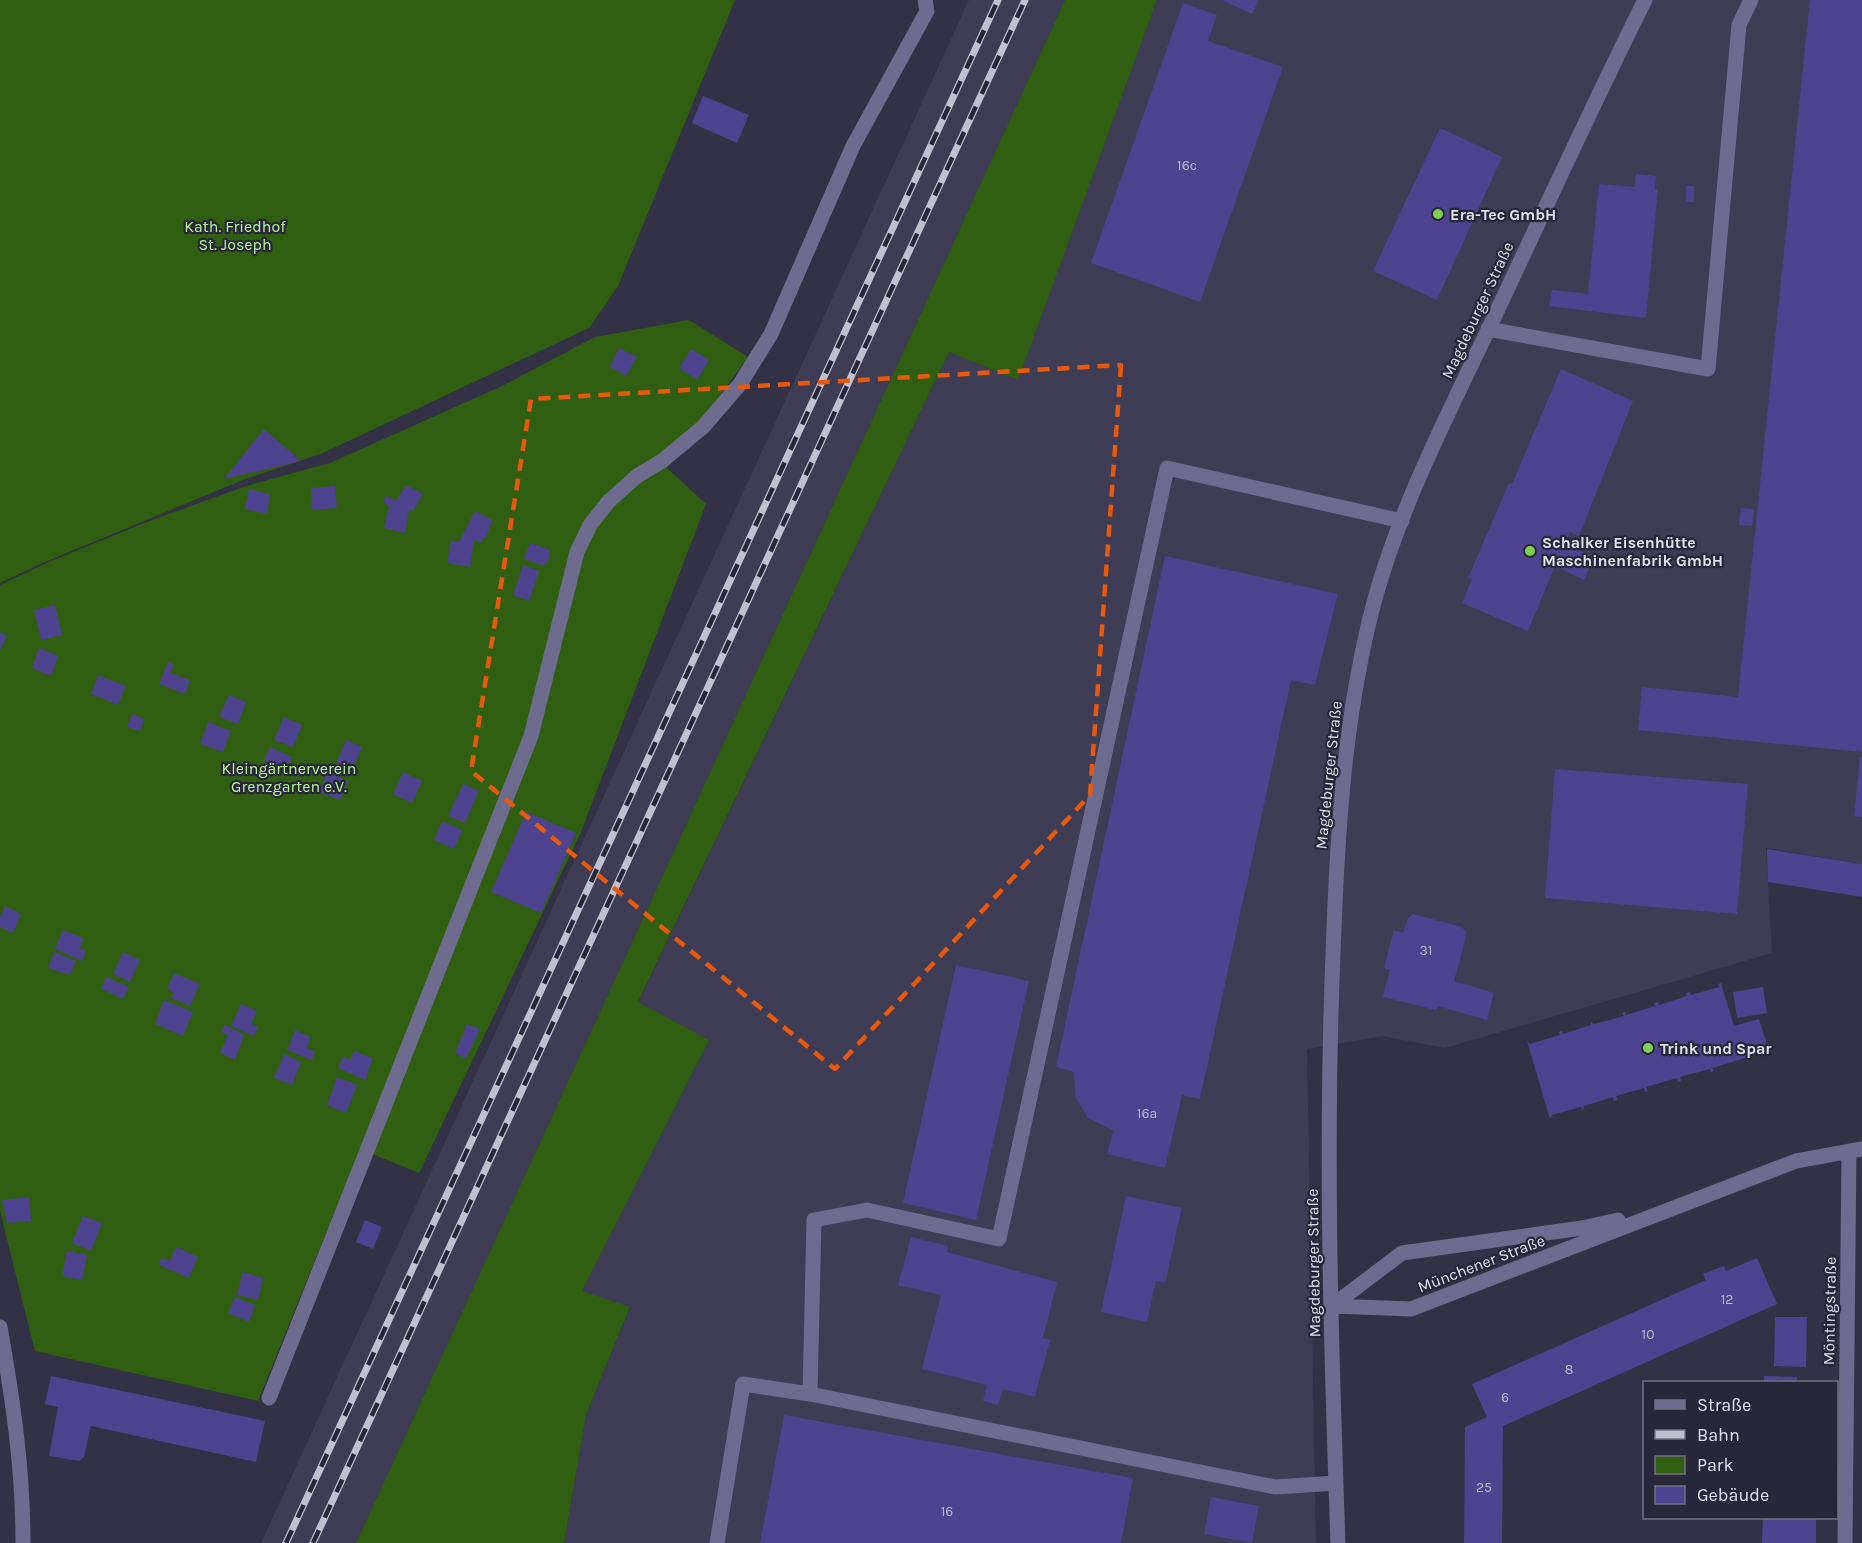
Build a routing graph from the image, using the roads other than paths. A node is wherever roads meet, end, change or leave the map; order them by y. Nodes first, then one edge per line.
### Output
1 (925, 0) edge
2 (1645, 0) edge
3 (1751, 0) edge
4 (1488, 328) junction
5 (1402, 521) junction
6 (1856, 1150) edge
7 (1666, 1210) junction
8 (1332, 1306) junction
9 (0, 1327) edge
10 (810, 1394) junction
11 (269, 1398) dead end
12 (1336, 1483) junction
13 (23, 1543) edge
14 (717, 1543) edge
15 (1338, 1543) edge
16 (1845, 1543) edge

1 - 11 street
2 - 4 street, Magdeburger Straße
3 - 4 street
4 - 5 street, Magdeburger Straße
5 - 8 street, Magdeburger Straße
5 - 10 street
6 - 7 street, Münchener Straße
6 - 16 street, Möntingstraße
7 - 8 street, Münchener Straße
7 - 8 street, Münchener Straße
8 - 12 street, Magdeburger Straße
9 - 13 street
10 - 12 street
10 - 14 street
12 - 15 street, Magdeburger Straße

